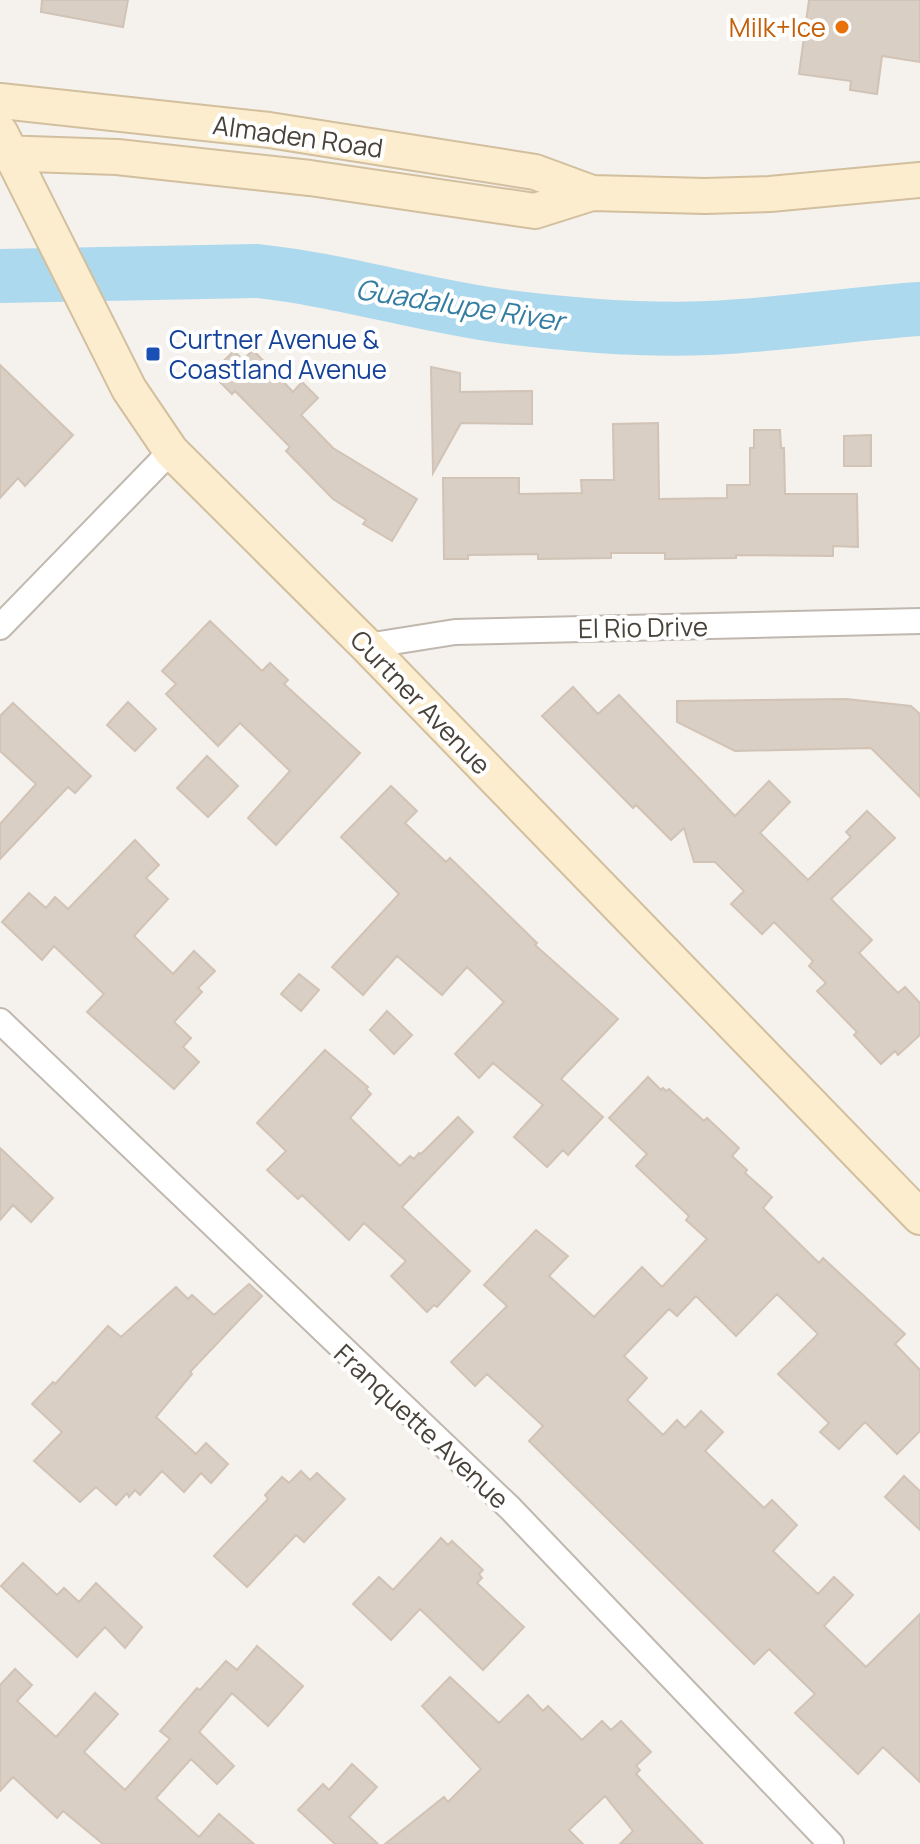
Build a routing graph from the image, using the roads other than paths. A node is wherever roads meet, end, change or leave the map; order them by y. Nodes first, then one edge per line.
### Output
1 (0, 101) edge
2 (4, 146) edge
3 (920, 180) edge
4 (592, 193) junction
5 (171, 451) junction
6 (919, 621) edge
7 (0, 627) edge
8 (367, 646) junction
9 (0, 1021) edge
10 (920, 1217) edge
11 (831, 1844) edge

1 - 4 street, Almaden Road
2 - 4 street, Almaden Road
2 - 5 street, Curtner Avenue
3 - 4 street, Almaden Road
5 - 7 street
5 - 8 street, Curtner Avenue
6 - 8 street, El Rio Drive
8 - 10 street, Curtner Avenue
9 - 11 street, Franquette Avenue

